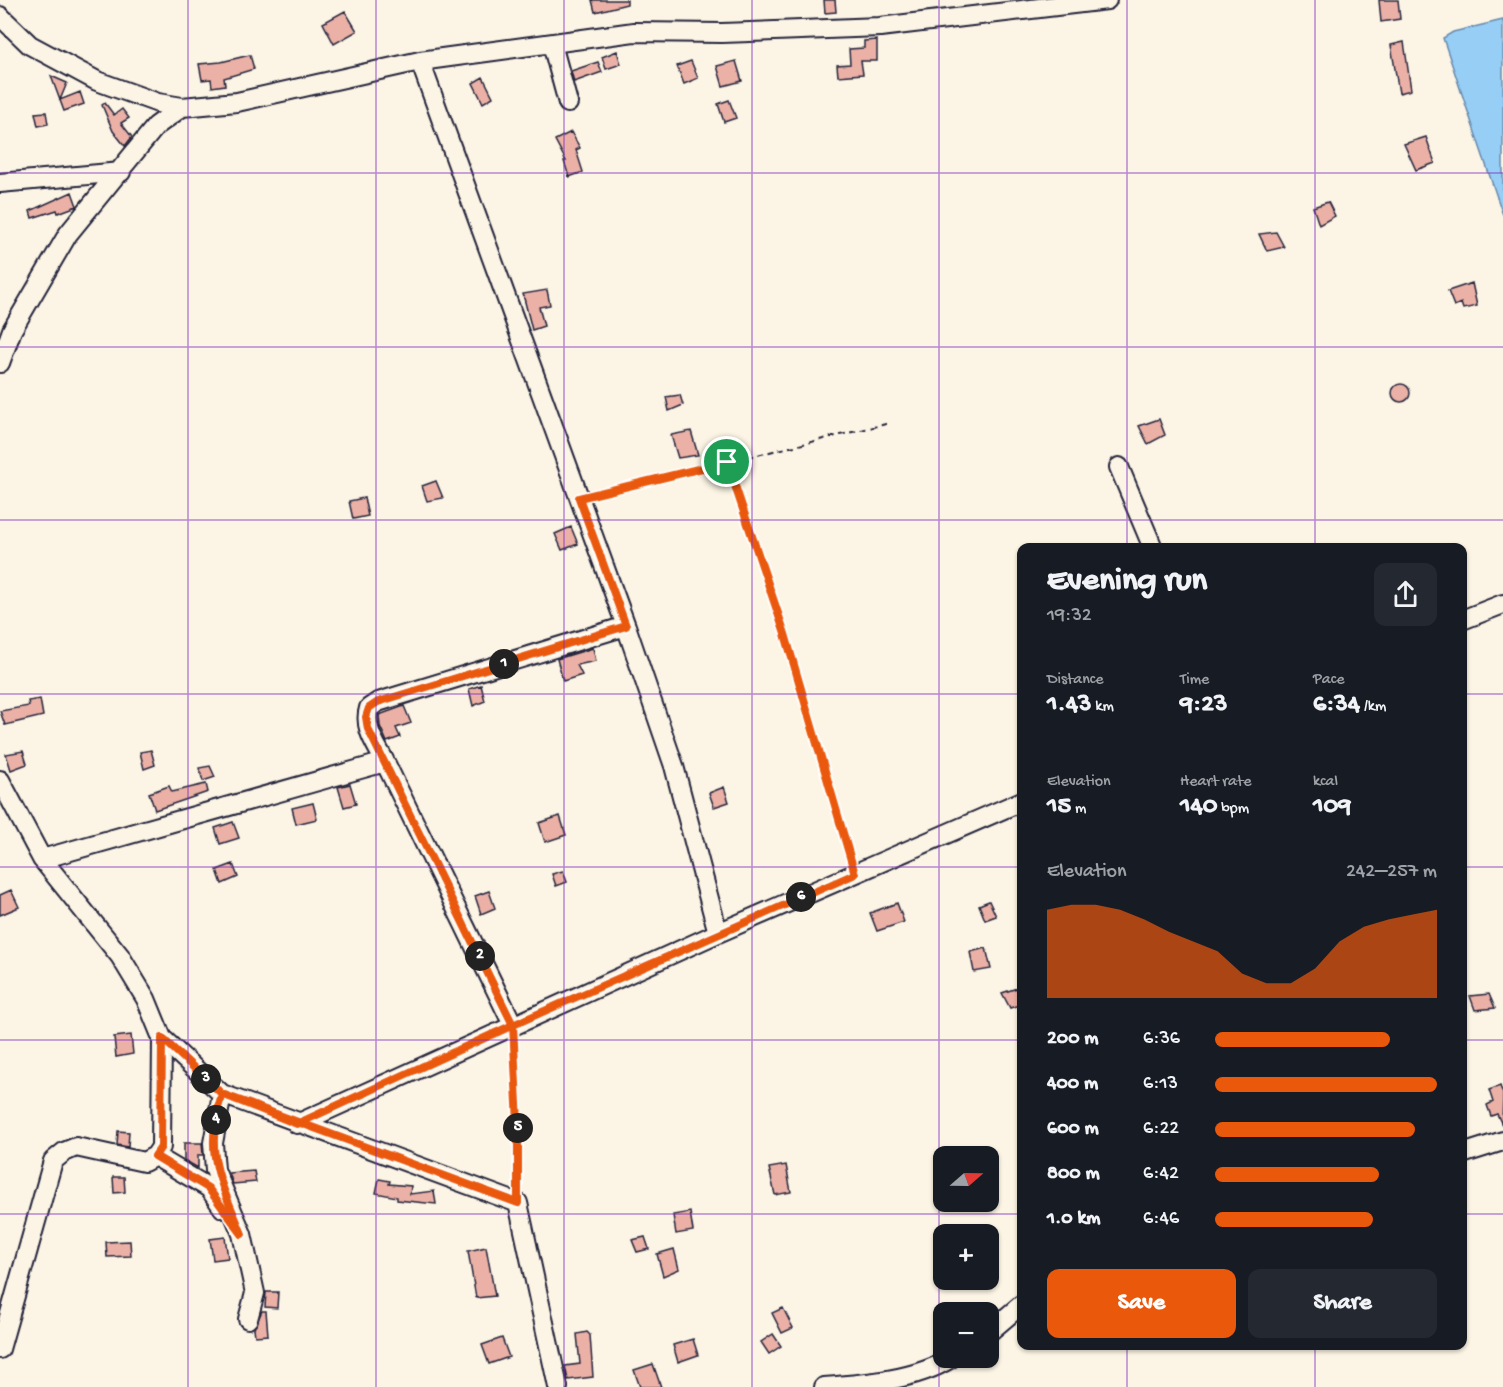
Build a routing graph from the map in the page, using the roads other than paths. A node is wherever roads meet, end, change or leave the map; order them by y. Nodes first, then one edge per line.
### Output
1 (1107, 0) edge
2 (0, 16) edge
3 (552, 44) junction
4 (420, 61) junction
5 (568, 103) dead end
6 (182, 107) junction
7 (122, 172) junction
8 (0, 183) edge
9 (0, 363) edge
10 (1119, 467) dead end
11 (1151, 543) edge
12 (1503, 604) edge
13 (1467, 618) edge
14 (626, 626) junction
15 (385, 762) junction
16 (0, 780) edge
17 (1017, 803) edge
18 (42, 859) junction
19 (718, 933) junction
20 (513, 1025) junction
21 (162, 1038) junction
22 (222, 1094) junction
23 (297, 1124) junction
24 (1503, 1141) edge
25 (1467, 1152) edge
26 (155, 1156) junction
27 (242, 1234) junction
28 (1017, 1308) edge
29 (248, 1319) dead end
30 (999, 1324) edge
31 (0, 1349) edge
32 (933, 1367) edge
33 (558, 1387) edge
34 (824, 1387) edge

1 - 3 street
2 - 6 street
3 - 4 street
3 - 5 street
4 - 6 street
4 - 14 street
6 - 7 street
7 - 8 street
7 - 9 street
10 - 11 street
12 - 13 street
14 - 15 street
14 - 19 street
15 - 18 street
15 - 20 street
16 - 18 street
17 - 19 street
18 - 21 street
19 - 20 street
20 - 23 street
21 - 22 street
21 - 26 street
22 - 23 street
22 - 27 street
23 - 33 street
24 - 25 street
26 - 27 street
26 - 31 street
27 - 29 street
28 - 30 street
32 - 34 street

